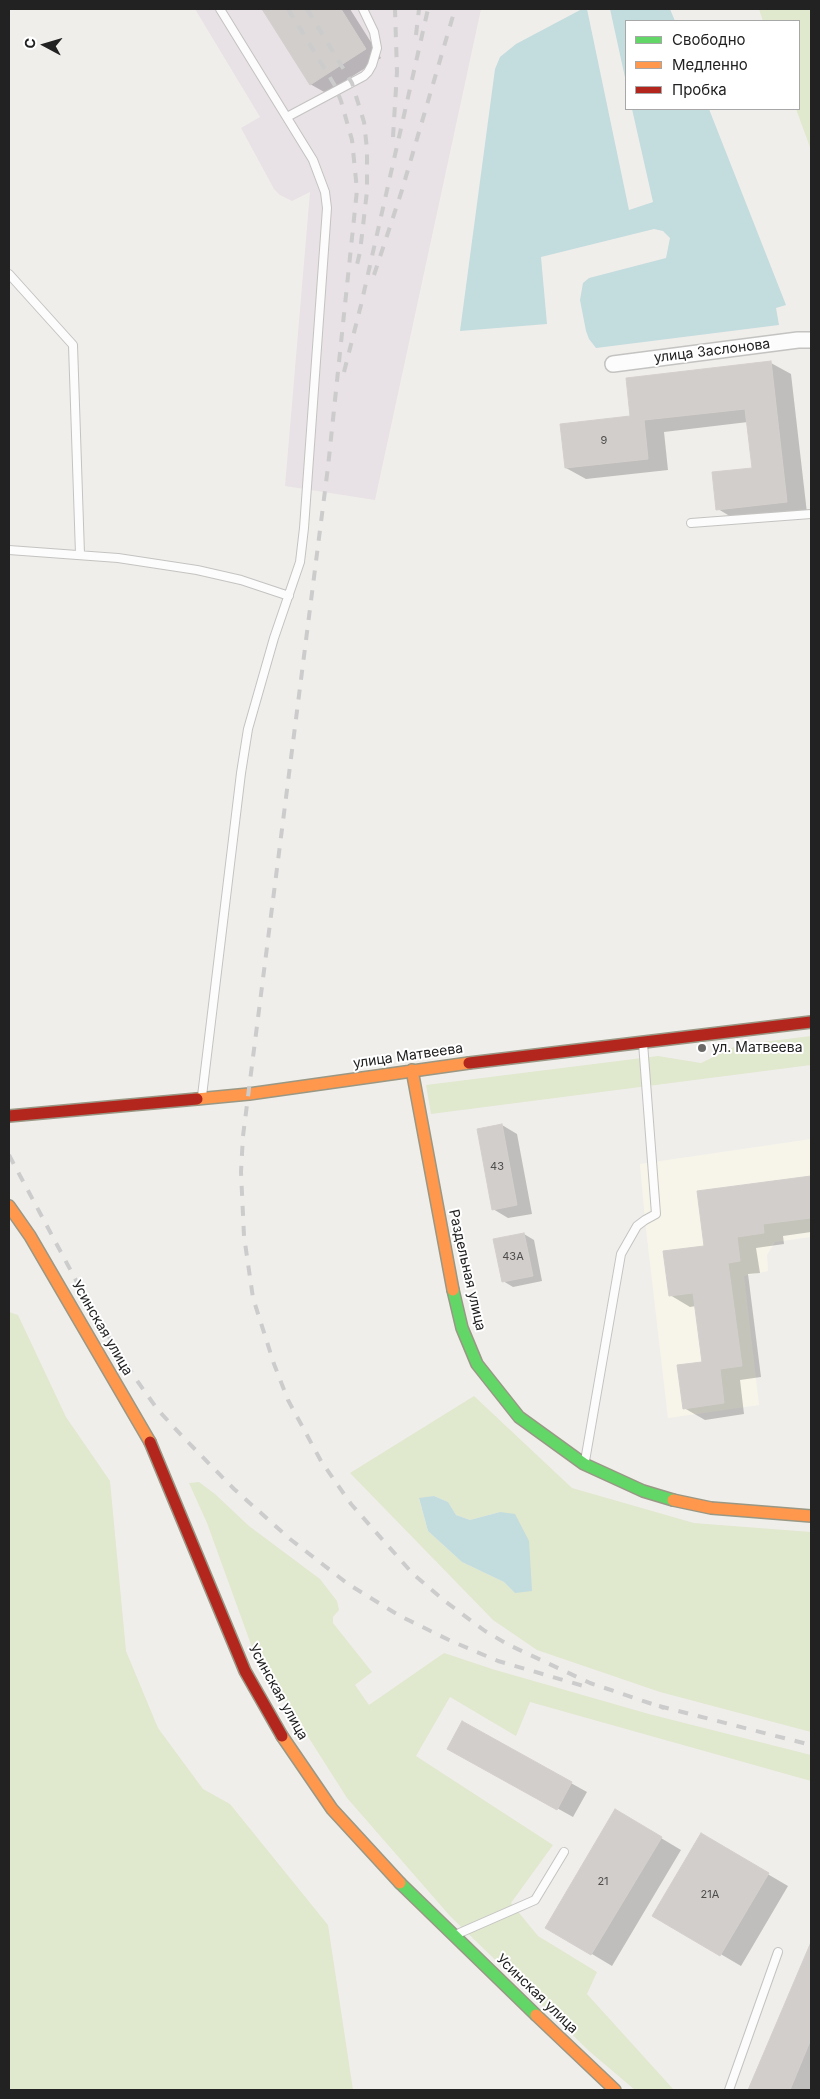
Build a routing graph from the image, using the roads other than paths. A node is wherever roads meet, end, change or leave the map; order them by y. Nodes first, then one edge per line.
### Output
1 (220, 9) edge
2 (363, 9) edge
3 (287, 116) junction
4 (9, 274) edge
5 (811, 340) edge
6 (614, 364) dead end
7 (811, 514) edge
8 (691, 523) dead end
9 (9, 550) edge
10 (80, 554) junction
11 (289, 596) junction
12 (811, 1022) edge
13 (643, 1041) junction
14 (412, 1070) junction
15 (202, 1098) junction
16 (9, 1116) edge
17 (9, 1206) edge
18 (584, 1464) junction
19 (811, 1516) edge
20 (564, 1852) dead end
21 (454, 1935) junction
22 (778, 1952) dead end
23 (615, 2090) edge
24 (729, 2090) edge

1 - 3 lane
2 - 3 lane
3 - 11 lane
4 - 10 lane
5 - 6 street, улица Заслонова
7 - 8 lane
9 - 10 lane
10 - 11 lane
11 - 15 lane
12 - 13 street, улица Матвеева
13 - 14 street, улица Матвеева
13 - 18 lane
14 - 15 street, улица Матвеева
14 - 18 street, Раздельная улица
15 - 16 street, улица Матвеева
17 - 21 street, Усинская улица
18 - 19 street, Раздельная улица
20 - 21 lane
21 - 23 street, Усинская улица
22 - 24 lane

